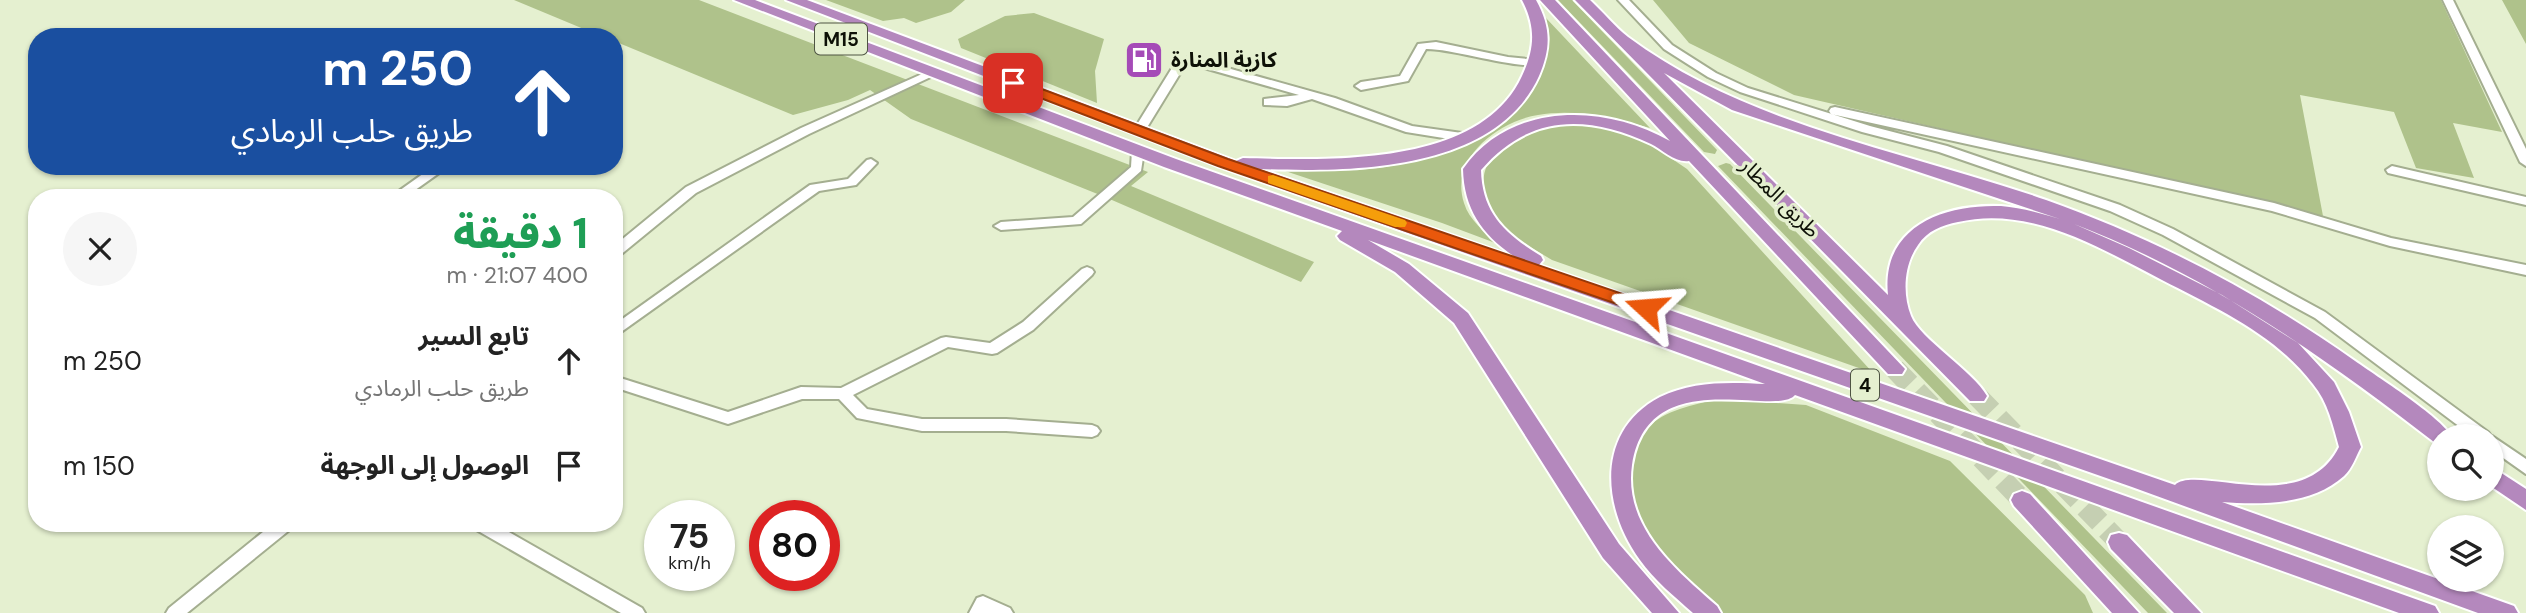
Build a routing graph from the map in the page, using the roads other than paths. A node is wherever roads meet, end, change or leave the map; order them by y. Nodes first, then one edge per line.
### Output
1 (741, 0) edge
2 (793, 0) edge
3 (1529, 0) edge
4 (1547, 0) edge
5 (1582, 0) edge
6 (1623, 0) edge
7 (2448, 0) edge
8 (1619, 38) junction
9 (1536, 63) junction
10 (936, 75) junction
11 (1712, 75) junction
12 (1362, 86) dead end
13 (1712, 94) junction
14 (1311, 96) junction
15 (1268, 102) dead end
16 (1801, 109) junction
17 (1139, 131) junction
18 (1462, 137) junction
19 (1139, 151) junction
20 (1737, 155) junction
21 (1700, 162) junction
22 (2526, 162) edge
23 (871, 163) dead end
24 (1170, 163) junction
25 (1223, 163) junction
26 (2392, 170) dead end
27 (430, 175) edge
28 (1718, 180) junction
29 (408, 189) edge
30 (2526, 201) edge
31 (1001, 226) dead end
32 (623, 246) edge
33 (2526, 270) edge
34 (1087, 272) dead end
35 (1568, 281) junction
36 (1902, 319) junction
37 (623, 326) edge
38 (1895, 369) tunnel mouth
39 (623, 384) edge
40 (843, 394) junction
41 (1811, 394) junction
42 (1977, 396) tunnel mouth
43 (2467, 424) edge
44 (2427, 426) edge
45 (1092, 431) dead end
46 (2504, 451) edge
47 (2526, 468) edge
48 (2140, 481) junction
49 (2504, 484) edge
50 (2022, 500) tunnel mouth
51 (2526, 501) edge
52 (275, 532) edge
53 (495, 532) edge
54 (2119, 541) tunnel mouth
55 (2109, 602) edge
56 (176, 613) edge
57 (636, 613) edge
58 (978, 613) edge
59 (1003, 613) edge
60 (1667, 613) edge
61 (1709, 613) edge
62 (2127, 613) edge
63 (2189, 613) edge
64 (2427, 613) edge
65 (2506, 613) edge

1 - 10 highway, M15
2 - 17 highway, M15
3 - 9 highway
4 - 21 highway, طريق المطار
5 - 8 highway, طريق المطار
6 - 11 street
7 - 22 street
8 - 13 highway
8 - 20 highway, طريق المطار
9 - 12 street
9 - 18 highway
10 - 19 highway, 4
10 - 32 street
11 - 13 street
11 - 16 street
13 - 44 highway
14 - 15 street
14 - 17 street
14 - 18 street
16 - 33 street
16 - 43 street
17 - 25 highway, M15
18 - 25 highway
19 - 24 highway, 4
19 - 31 street
20 - 21 highway
20 - 36 highway, طريق المطار
21 - 28 highway, طريق المطار
23 - 37 street
24 - 41 highway, 4
24 - 60 highway
25 - 35 highway, 4
26 - 30 street
27 - 29 street
28 - 35 highway
28 - 38 highway, طريق المطار
34 - 40 street
35 - 48 highway, 4
36 - 42 highway, طريق المطار
36 - 48 highway
39 - 40 street
40 - 45 street
41 - 61 highway
41 - 64 highway, 4
46 - 47 street
48 - 65 highway, 4
49 - 51 highway
50 - 55 highway
52 - 56 street
53 - 57 street
54 - 63 highway
55 - 62 highway
58 - 59 street

